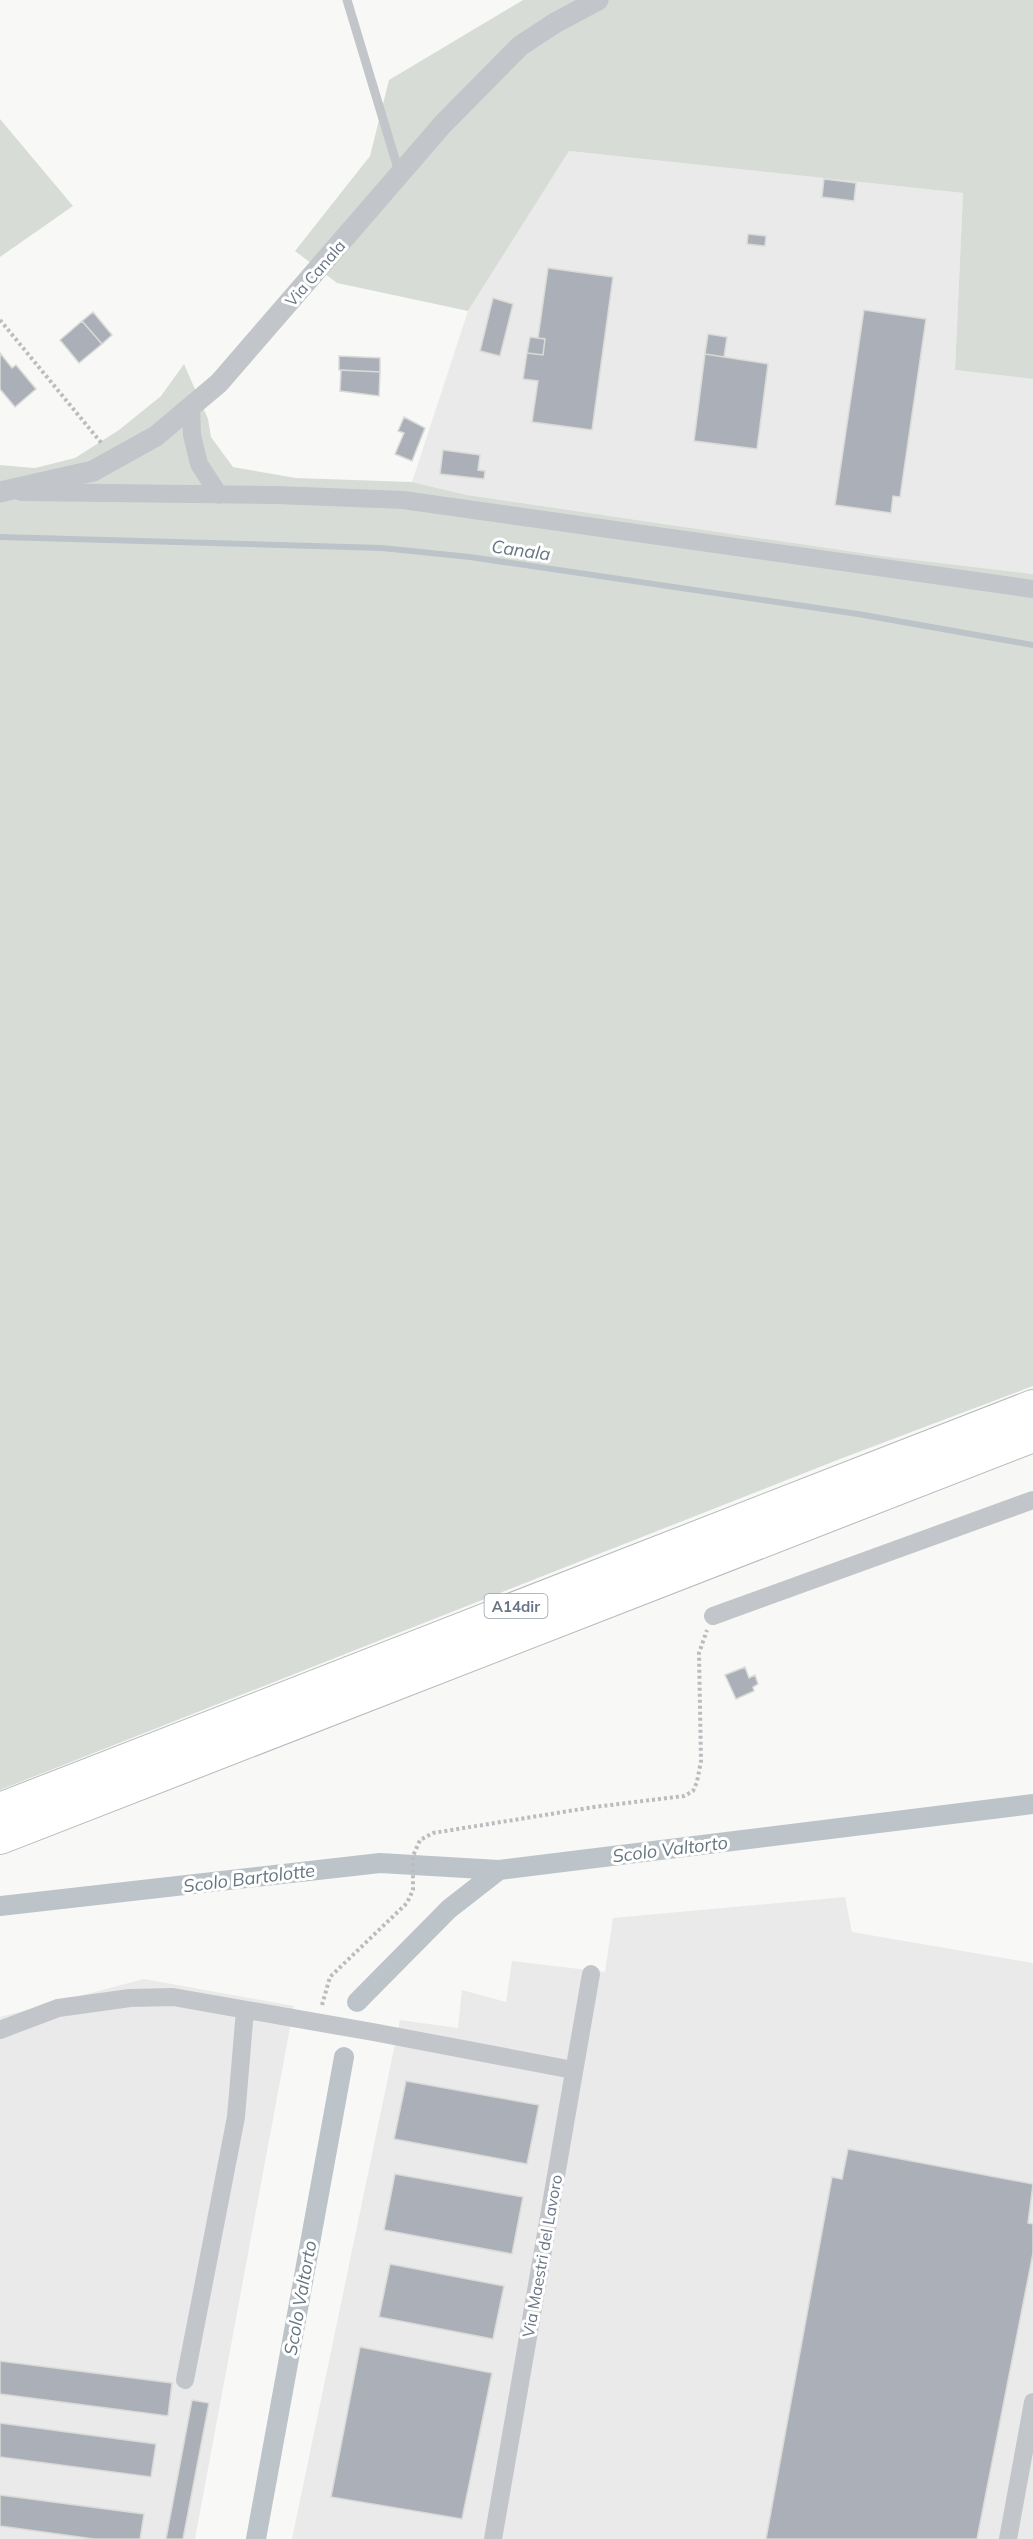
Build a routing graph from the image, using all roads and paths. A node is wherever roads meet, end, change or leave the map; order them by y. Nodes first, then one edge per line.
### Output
1 (346, 0) edge
2 (598, 0) edge
3 (400, 175) junction
4 (0, 321) edge
5 (191, 406) junction
6 (114, 459) junction
7 (2, 492) edge
8 (219, 495) junction
9 (1033, 589) edge
10 (1033, 1406) edge
11 (1033, 1436) edge
12 (1033, 1500) edge
13 (713, 1616) joint
14 (0, 1809) edge
15 (0, 1838) edge
16 (591, 1974) dead end
17 (245, 2010) junction
18 (317, 2023) junction
19 (0, 2030) edge
20 (573, 2070) junction
21 (185, 2380) dead end
22 (1033, 2402) edge
23 (493, 2539) edge
24 (1008, 2539) edge

1 - 3 lane
2 - 3 street, Via Canala
3 - 5 street, Via Canala
4 - 6 path
5 - 6 street, Via Canala
5 - 8 street
6 - 7 street, Via Canala
7 - 8 street
8 - 9 street
10 - 14 highway, A14dir
11 - 15 highway, A14dir
12 - 13 street
13 - 18 path
16 - 20 street, Via Maestri del Lavoro
17 - 18 street
17 - 19 street
17 - 21 street
18 - 20 street
20 - 23 street, Via Maestri del Lavoro
22 - 24 street

